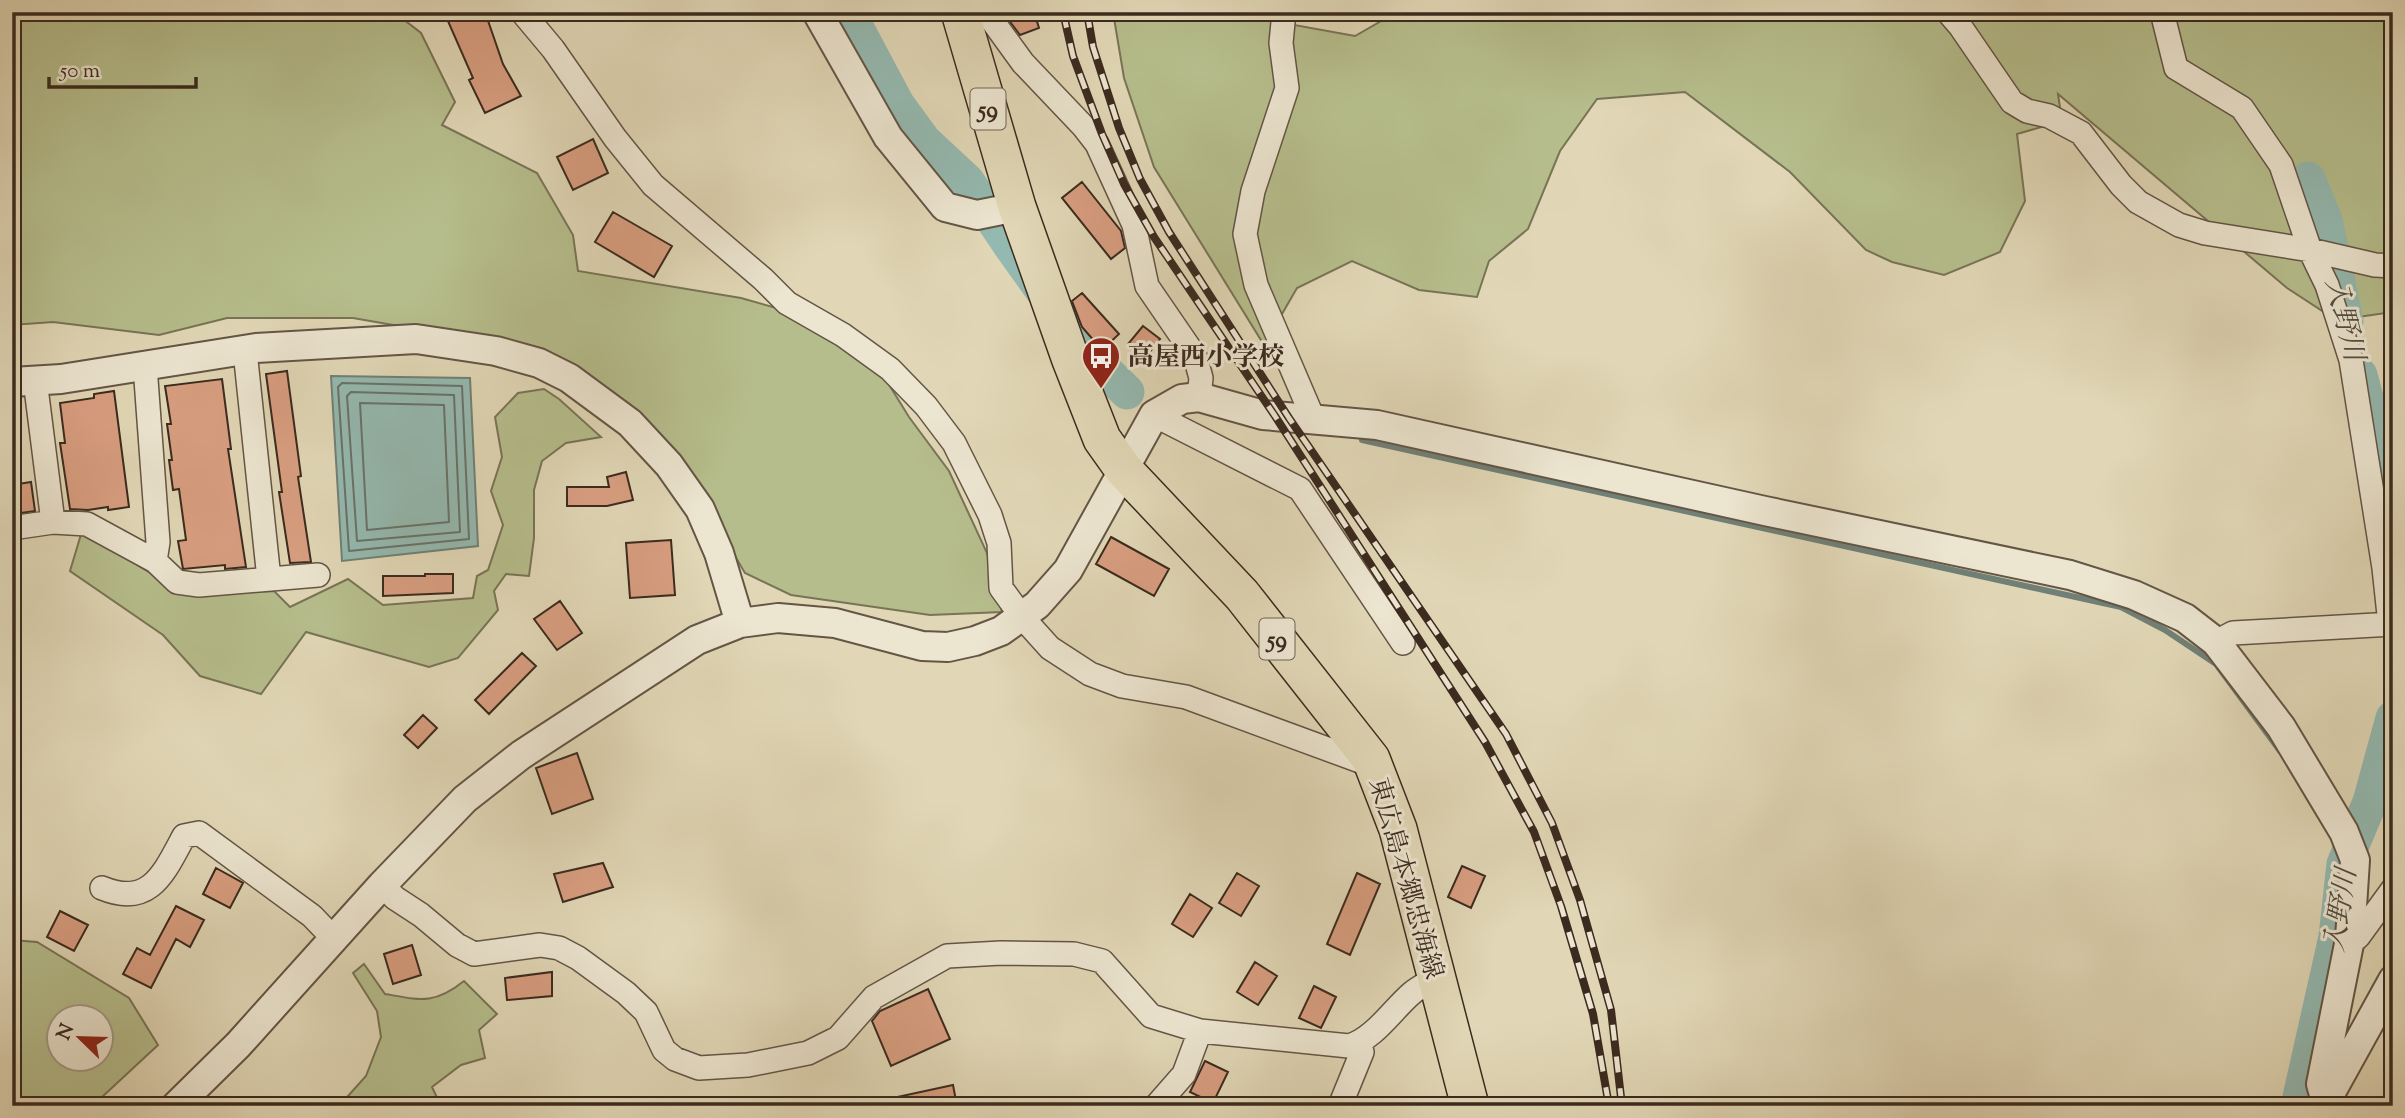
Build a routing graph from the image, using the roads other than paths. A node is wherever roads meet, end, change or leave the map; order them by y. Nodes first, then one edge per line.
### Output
1 (522, 12) edge
2 (817, 12) edge
3 (960, 12) edge
4 (986, 12) edge
5 (1284, 12) edge
6 (1948, 12) edge
7 (2162, 12) edge
8 (1017, 207) junction
9 (2310, 250) junction
10 (2384, 266) edge
11 (246, 351) junction
12 (145, 366) junction
13 (23, 381) edge
14 (1199, 397) junction
15 (1154, 415) junction
16 (1313, 418) junction
17 (1124, 470) junction
18 (53, 522) junction
19 (12, 528) edge
20 (155, 561) junction
21 (318, 575) dead end
22 (268, 579) junction
23 (1022, 617) junction
24 (740, 623) junction
25 (2391, 624) edge
26 (2216, 642) junction
27 (1403, 643) dead end
28 (1371, 759) junction
29 (382, 885) junction
30 (102, 888) dead end
31 (2393, 889) edge
32 (334, 939) junction
33 (2350, 939) junction
34 (1436, 978) junction
35 (2393, 982) edge
36 (1200, 1031) junction
37 (1358, 1044) junction
38 (2325, 1104) edge
39 (176, 1106) edge
40 (1156, 1106) edge
41 (1339, 1106) edge
42 (1470, 1106) edge

1 - 23 street
2 - 8 street
3 - 8 main road, 東広島本郷忠海線 / 59
4 - 14 street
5 - 16 street
6 - 9 street
7 - 9 street
8 - 17 main road, 東広島本郷忠海線 / 59
9 - 10 street
9 - 25 street
11 - 12 street
11 - 22 street
11 - 24 street
12 - 13 street
12 - 20 street
13 - 18 street
14 - 15 street
14 - 16 street
15 - 17 street
15 - 27 street
16 - 26 street
17 - 23 street
17 - 28 main road, 東広島本郷忠海線 / 59
18 - 19 street
18 - 20 street
20 - 22 street
21 - 22 street
23 - 24 street
23 - 28 street
24 - 29 street
25 - 26 street
26 - 33 street
28 - 34 main road, 東広島本郷忠海線 / 59
29 - 32 street
29 - 36 street
30 - 32 street
31 - 33 street
32 - 39 street
33 - 38 street
34 - 37 street
34 - 42 main road, 東広島本郷忠海線 / 59
35 - 38 street
36 - 37 street
36 - 40 street
37 - 41 street

